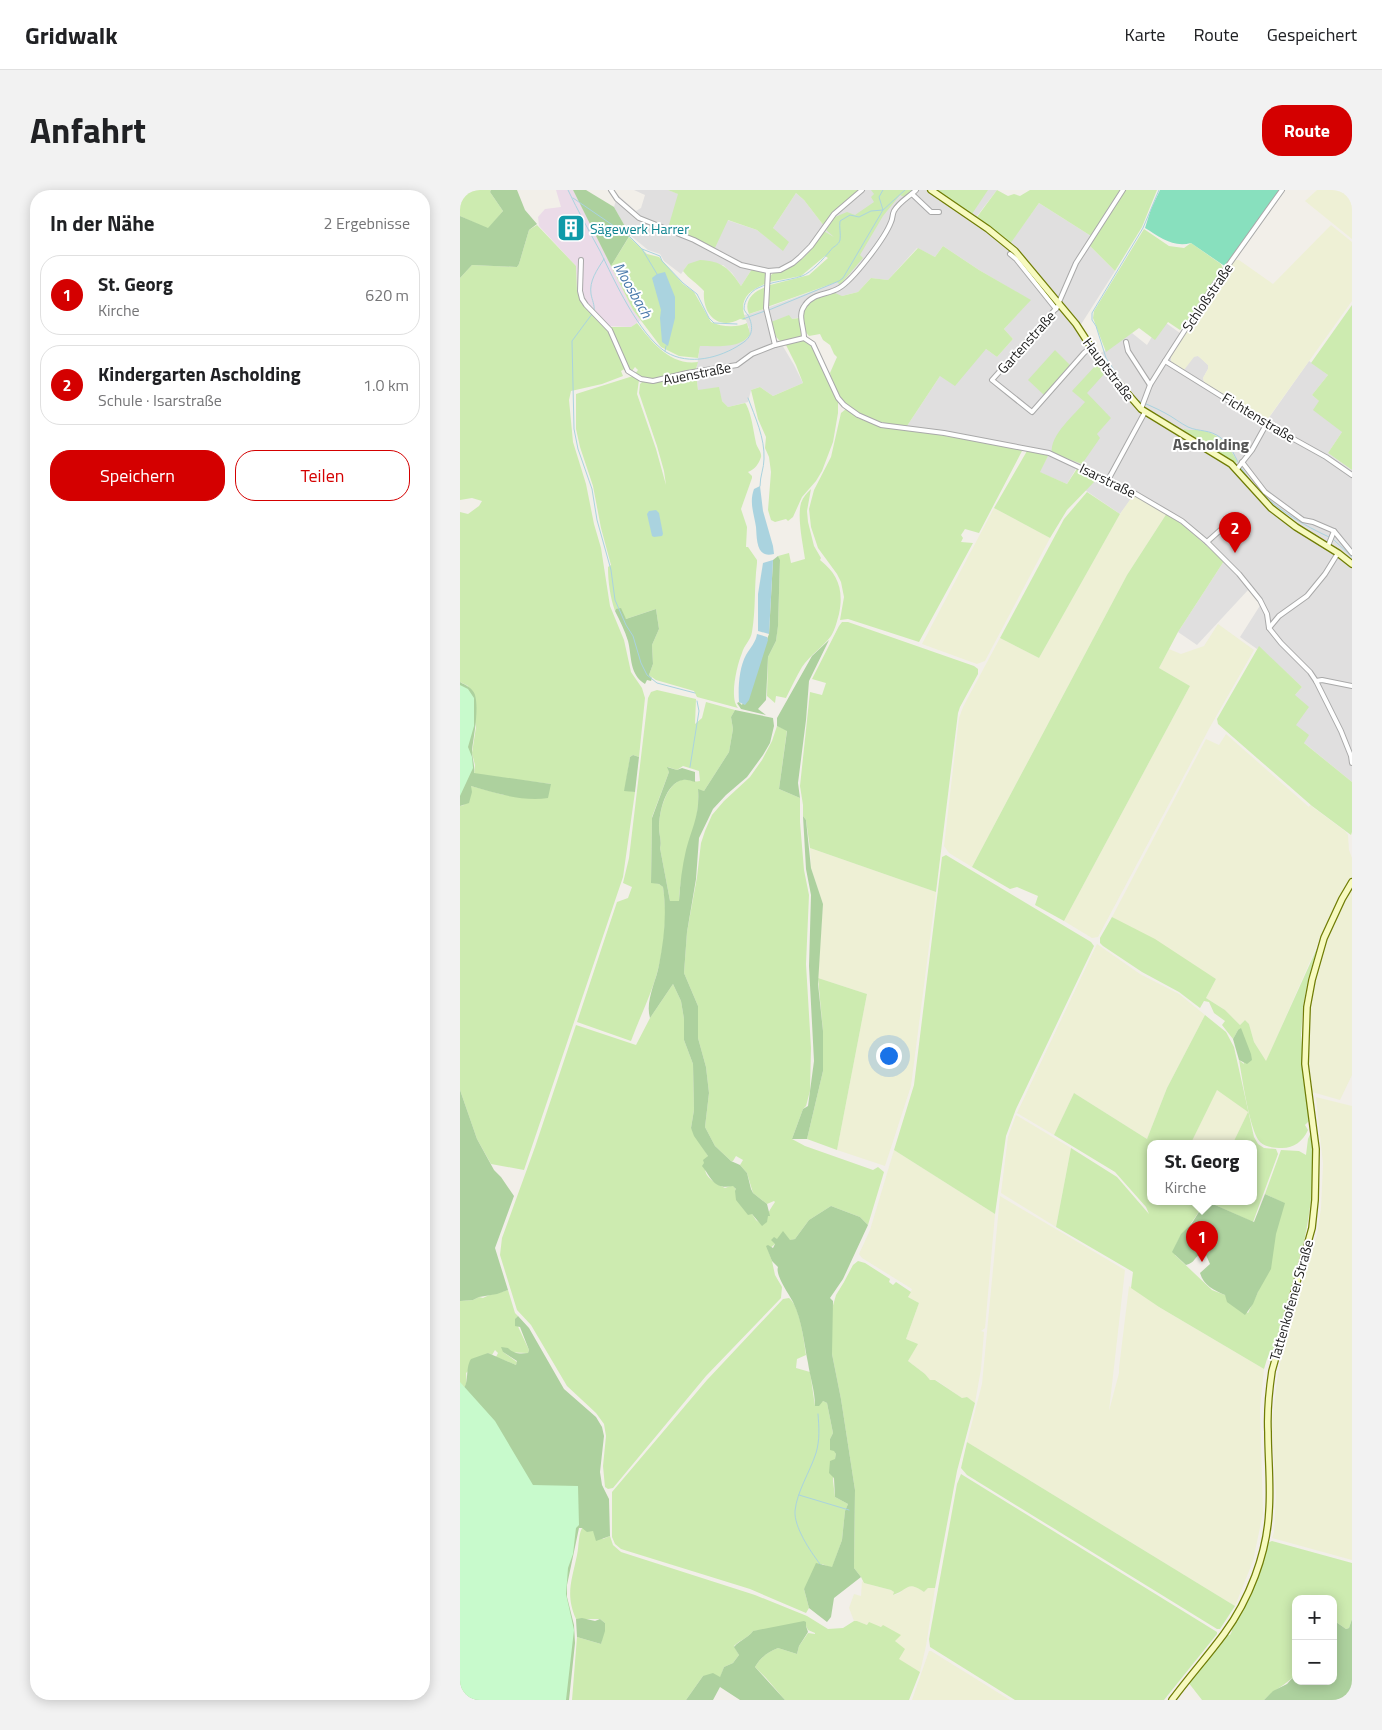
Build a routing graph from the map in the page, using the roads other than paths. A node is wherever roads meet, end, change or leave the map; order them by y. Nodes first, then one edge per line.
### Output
1 (611, 190) edge
2 (862, 190) edge
3 (916, 190) edge
4 (931, 190) edge
5 (1123, 190) edge
6 (1282, 190) edge
7 (912, 194) junction
8 (939, 212) dead end
9 (1010, 254) dead end
10 (581, 260) dead end
11 (768, 271) junction
12 (1058, 305) junction
13 (804, 338) junction
14 (1126, 342) dead end
15 (775, 345) junction
16 (1091, 347) junction
17 (1165, 361) junction
18 (1150, 385) junction
19 (1143, 407) junction
20 (1267, 423) junction
21 (1240, 465) junction
22 (1352, 475) edge
23 (1108, 480) junction
24 (1226, 524) dead end
25 (1334, 531) junction
26 (1206, 542) junction
27 (1329, 543) junction
28 (1338, 553) junction
29 (1352, 553) edge
30 (1352, 564) edge
31 (1267, 614) junction
32 (1279, 616) junction
33 (1269, 628) junction
34 (1316, 681) junction
35 (1352, 686) edge
36 (1352, 763) edge
37 (1352, 882) edge
38 (1172, 1700) edge

1 - 11 street
2 - 11 street
3 - 7 street
4 - 12 main road, Hauptstraße
5 - 12 street
6 - 17 street, Schloßstraße
7 - 8 street
7 - 13 street
9 - 12 street
10 - 15 street, Auenstraße
11 - 15 street
12 - 16 main road, Hauptstraße
12 - 16 street, Gartenstraße
13 - 15 street
13 - 23 street, Isarstraße
14 - 18 street
16 - 19 main road, Hauptstraße
17 - 18 street, Schloßstraße
17 - 20 street, Fichtenstraße
18 - 19 street, Schloßstraße
19 - 21 main road, Hauptstraße
19 - 23 street, Schloßstraße
20 - 21 street
20 - 22 street, Fichtenstraße
21 - 25 street
21 - 27 main road, Hauptstraße
23 - 26 street, Isarstraße
24 - 26 street
25 - 27 street
25 - 29 street
26 - 31 street, Isarstraße
27 - 28 main road, Hauptstraße
28 - 30 main road, Hauptstraße
28 - 32 street
31 - 32 street
31 - 33 street, Isarstraße
32 - 33 street
33 - 34 street
34 - 35 street
34 - 36 street
37 - 38 main road, Tattenkofener Straße

